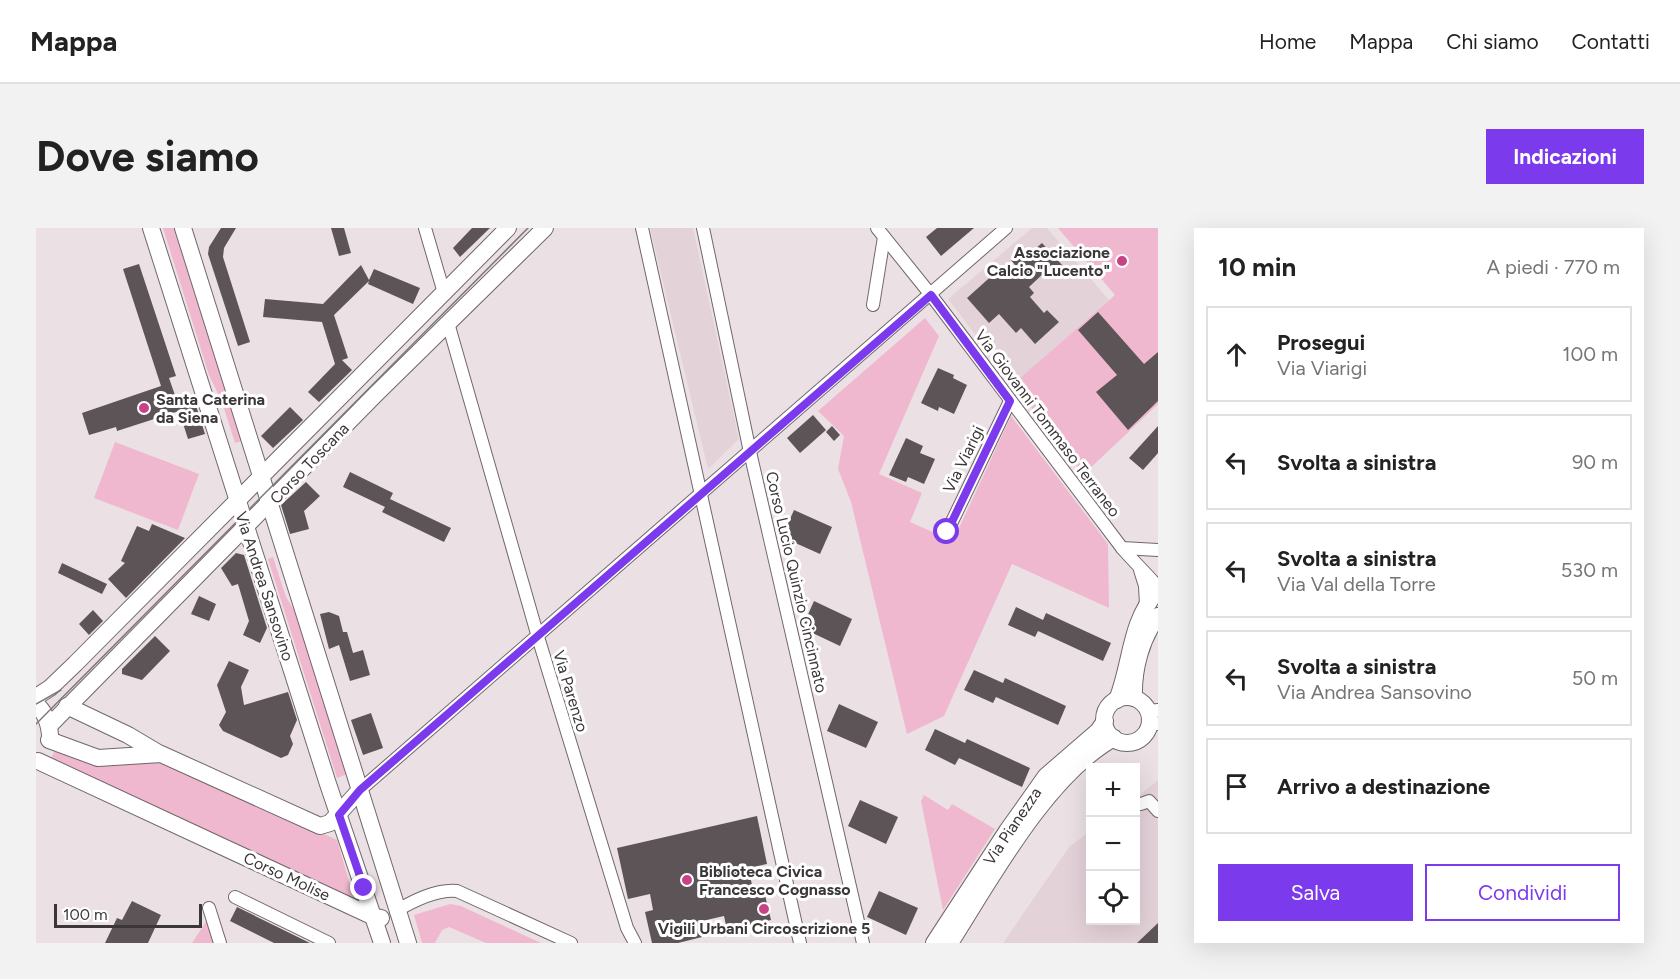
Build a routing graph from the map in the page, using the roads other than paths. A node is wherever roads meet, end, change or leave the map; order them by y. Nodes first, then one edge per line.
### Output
1 (151, 228) edge
2 (183, 228) edge
3 (425, 228) edge
4 (508, 228) edge
5 (545, 228) edge
6 (642, 228) edge
7 (703, 228) edge
8 (1006, 228) edge
9 (880, 232) edge
10 (444, 293) junction
11 (931, 295) junction
12 (873, 305) dead end
13 (448, 323) junction
14 (1010, 401) junction
15 (750, 452) junction
16 (262, 476) junction
17 (702, 494) junction
18 (238, 501) junction
19 (270, 504) junction
20 (247, 527) junction
21 (947, 532) dead end
22 (1122, 548) junction
23 (1158, 550) edge
24 (1140, 570) junction
25 (1158, 588) edge
26 (1154, 612) edge
27 (538, 637) junction
28 (36, 697) edge
29 (1134, 698) junction
30 (1117, 700) junction
31 (36, 704) edge
32 (67, 706) junction
33 (1154, 718) edge
34 (1104, 721) junction
35 (49, 733) junction
36 (1114, 738) junction
37 (161, 754) junction
38 (37, 762) edge
39 (360, 790) junction
40 (1141, 804) dead end
41 (1158, 811) edge
42 (333, 820) junction
43 (1013, 834) junction
44 (348, 838) junction
45 (378, 852) junction
46 (235, 897) dead end
47 (209, 908) dead end
48 (396, 911) junction
49 (374, 917) junction
50 (627, 928) junction
51 (220, 943) edge
52 (329, 943) edge
53 (382, 943) edge
54 (408, 943) edge
55 (571, 943) edge
56 (624, 943) edge
57 (635, 943) edge
58 (800, 943) edge
59 (863, 943) edge
60 (934, 943) edge
61 (950, 943) edge

1 - 18 street, Via Andrea Sansovino
2 - 16 street, Via Andrea Sansovino
3 - 10 street
4 - 10 street, Corso Toscana
5 - 13 street, Corso Toscana
6 - 17 street
7 - 15 street, Corso Lucio Quinzio Cincinnato
8 - 11 street
9 - 11 street
9 - 12 street
10 - 16 street, Corso Toscana
11 - 14 street, Via Giovanni Tommaso Terraneo
11 - 15 street
13 - 19 street, Corso Toscana
13 - 27 street, Via Parenzo
14 - 21 street, Via Viarigi
14 - 22 street, Via Giovanni Tommaso Terraneo
15 - 17 street
15 - 59 street, Corso Lucio Quinzio Cincinnato
16 - 18 street, Corso Toscana
16 - 19 street, Via Andrea Sansovino
17 - 27 street
17 - 58 street
18 - 20 street, Via Andrea Sansovino
18 - 28 street, Corso Toscana
19 - 20 street, Corso Toscana
19 - 39 street, Via Andrea Sansovino
20 - 32 street, Corso Toscana
20 - 42 street, Via Andrea Sansovino
22 - 23 street
22 - 24 street, Via Giovanni Tommaso Terraneo
24 - 25 street, Via Giovanni Tommaso Terraneo
24 - 26 street, Via Giovanni Tommaso Terraneo
25 - 26 street, Via Pianezza
26 - 29 street, Via Pianezza
26 - 30 street, Via Pianezza
27 - 39 street
27 - 50 street, Via Parenzo
29 - 30 street
29 - 33 street, Via Pianezza
30 - 34 street, Via Pianezza
31 - 35 street
32 - 35 street, Corso Toscana
32 - 37 street
33 - 36 street, Via Pianezza
34 - 36 street
34 - 43 street, Via Pianezza
35 - 37 street
35 - 38 street, Corso Toscana
36 - 43 street, Via Pianezza
37 - 42 street
38 - 49 street, Corso Molise
39 - 42 street
39 - 45 street, Via Andrea Sansovino
40 - 41 street
42 - 44 street, Via Andrea Sansovino
43 - 60 street, Via Pianezza
43 - 61 street, Via Pianezza
44 - 45 street
44 - 49 street, Via Andrea Sansovino
45 - 48 street, Via Andrea Sansovino
46 - 52 street
47 - 51 street
48 - 49 street
48 - 54 street, Via Andrea Sansovino
48 - 55 street
49 - 53 street, Via Andrea Sansovino
50 - 56 street, Via Parenzo
50 - 57 street, Via Parenzo

